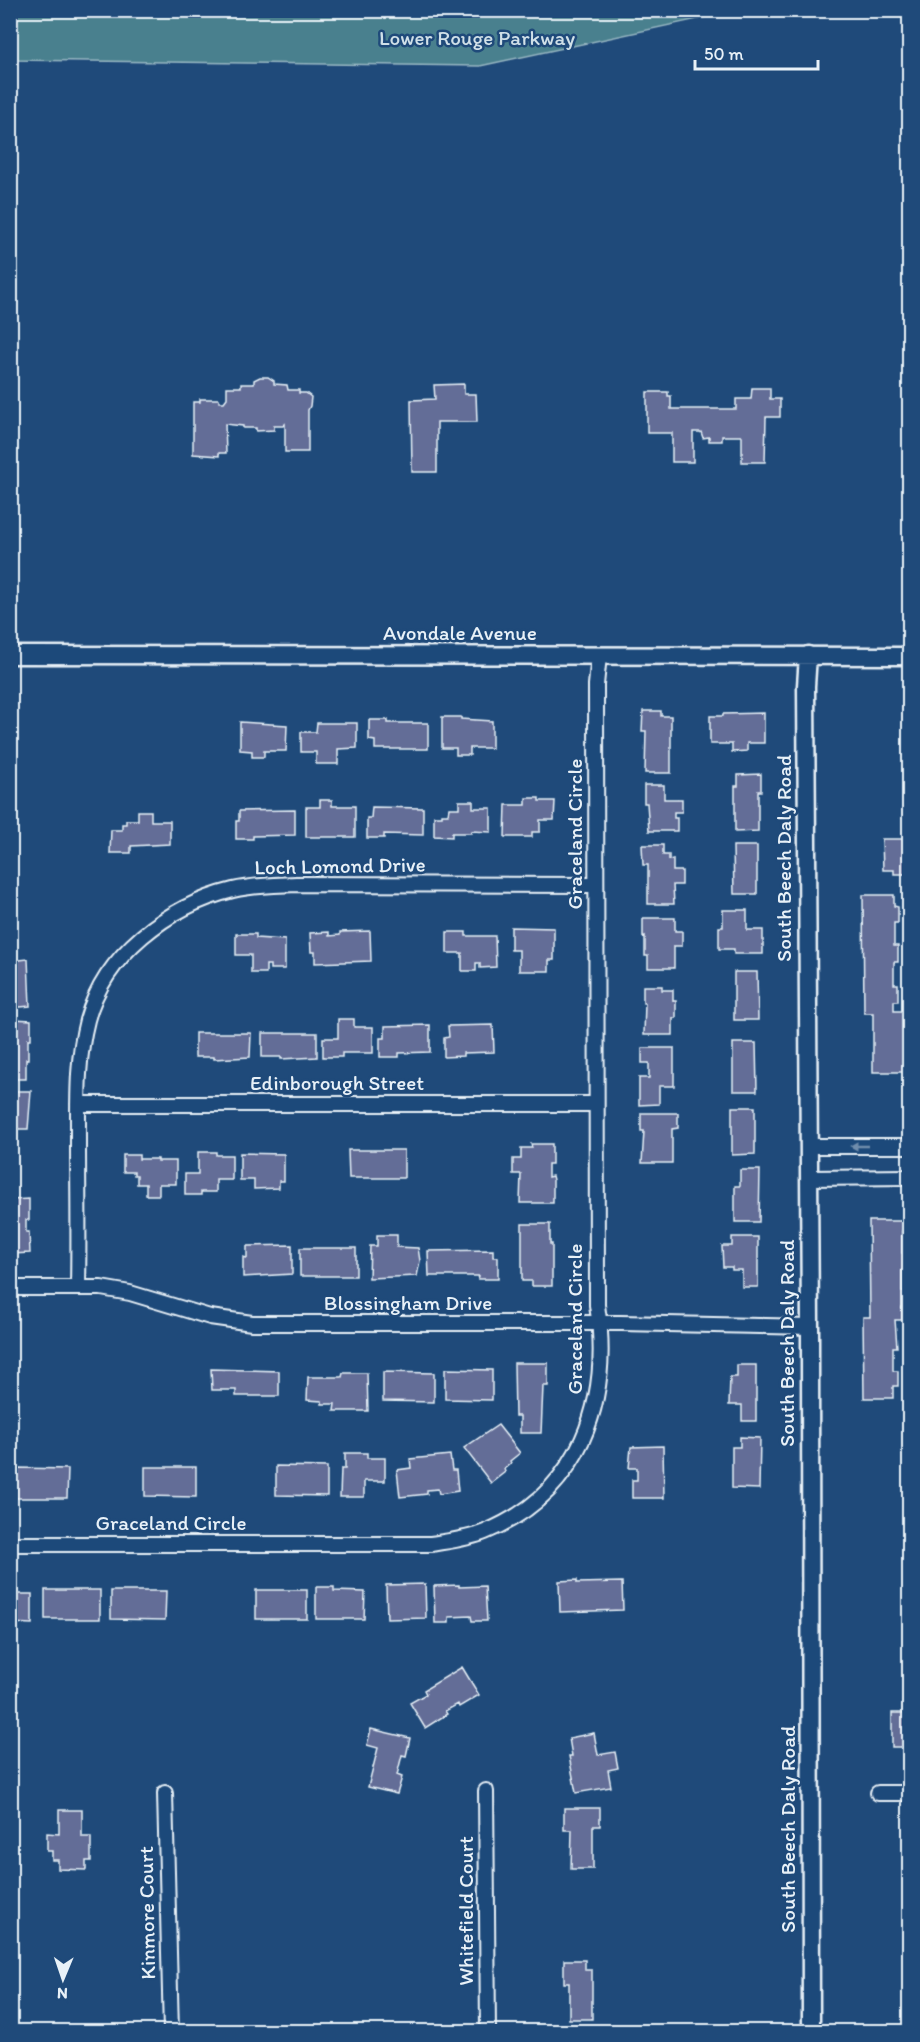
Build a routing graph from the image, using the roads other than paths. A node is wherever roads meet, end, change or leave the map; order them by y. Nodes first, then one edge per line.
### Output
1 (10, 655) edge
2 (599, 655) junction
3 (808, 655) junction
4 (909, 656) edge
5 (596, 885) junction
6 (78, 1104) junction
7 (596, 1104) junction
8 (809, 1146) junction
9 (909, 1146) edge
10 (909, 1177) edge
11 (809, 1178) junction
12 (10, 1288) edge
13 (78, 1288) junction
14 (600, 1324) junction
15 (810, 1327) junction
16 (10, 1544) edge
17 (486, 1791) dead end
18 (165, 1793) dead end
19 (878, 1793) dead end
20 (909, 1793) edge
21 (171, 2031) edge
22 (488, 2031) edge
23 (811, 2031) edge

1 - 2 street, Avondale Avenue
2 - 3 street, Avondale Avenue
2 - 5 street, Graceland Circle
3 - 4 street, Avondale Avenue
3 - 8 street, South Beech Daly Road
5 - 6 street, Loch Lomond Drive
5 - 7 street, Graceland Circle
6 - 7 street, Edinborough Street
6 - 13 street, Loch Lomond Drive
7 - 14 street, Graceland Circle
9 -> 8 street
8 - 11 street, South Beech Daly Road
10 - 11 street
11 - 15 street, South Beech Daly Road
12 - 13 street, Blossingham Drive
13 - 14 street, Blossingham Drive
14 - 15 street, Blossingham Drive
14 - 16 street, Graceland Circle
15 - 23 street, South Beech Daly Road
17 - 22 street, Whitefield Court
18 - 21 street, Kinmore Court
19 - 20 street

